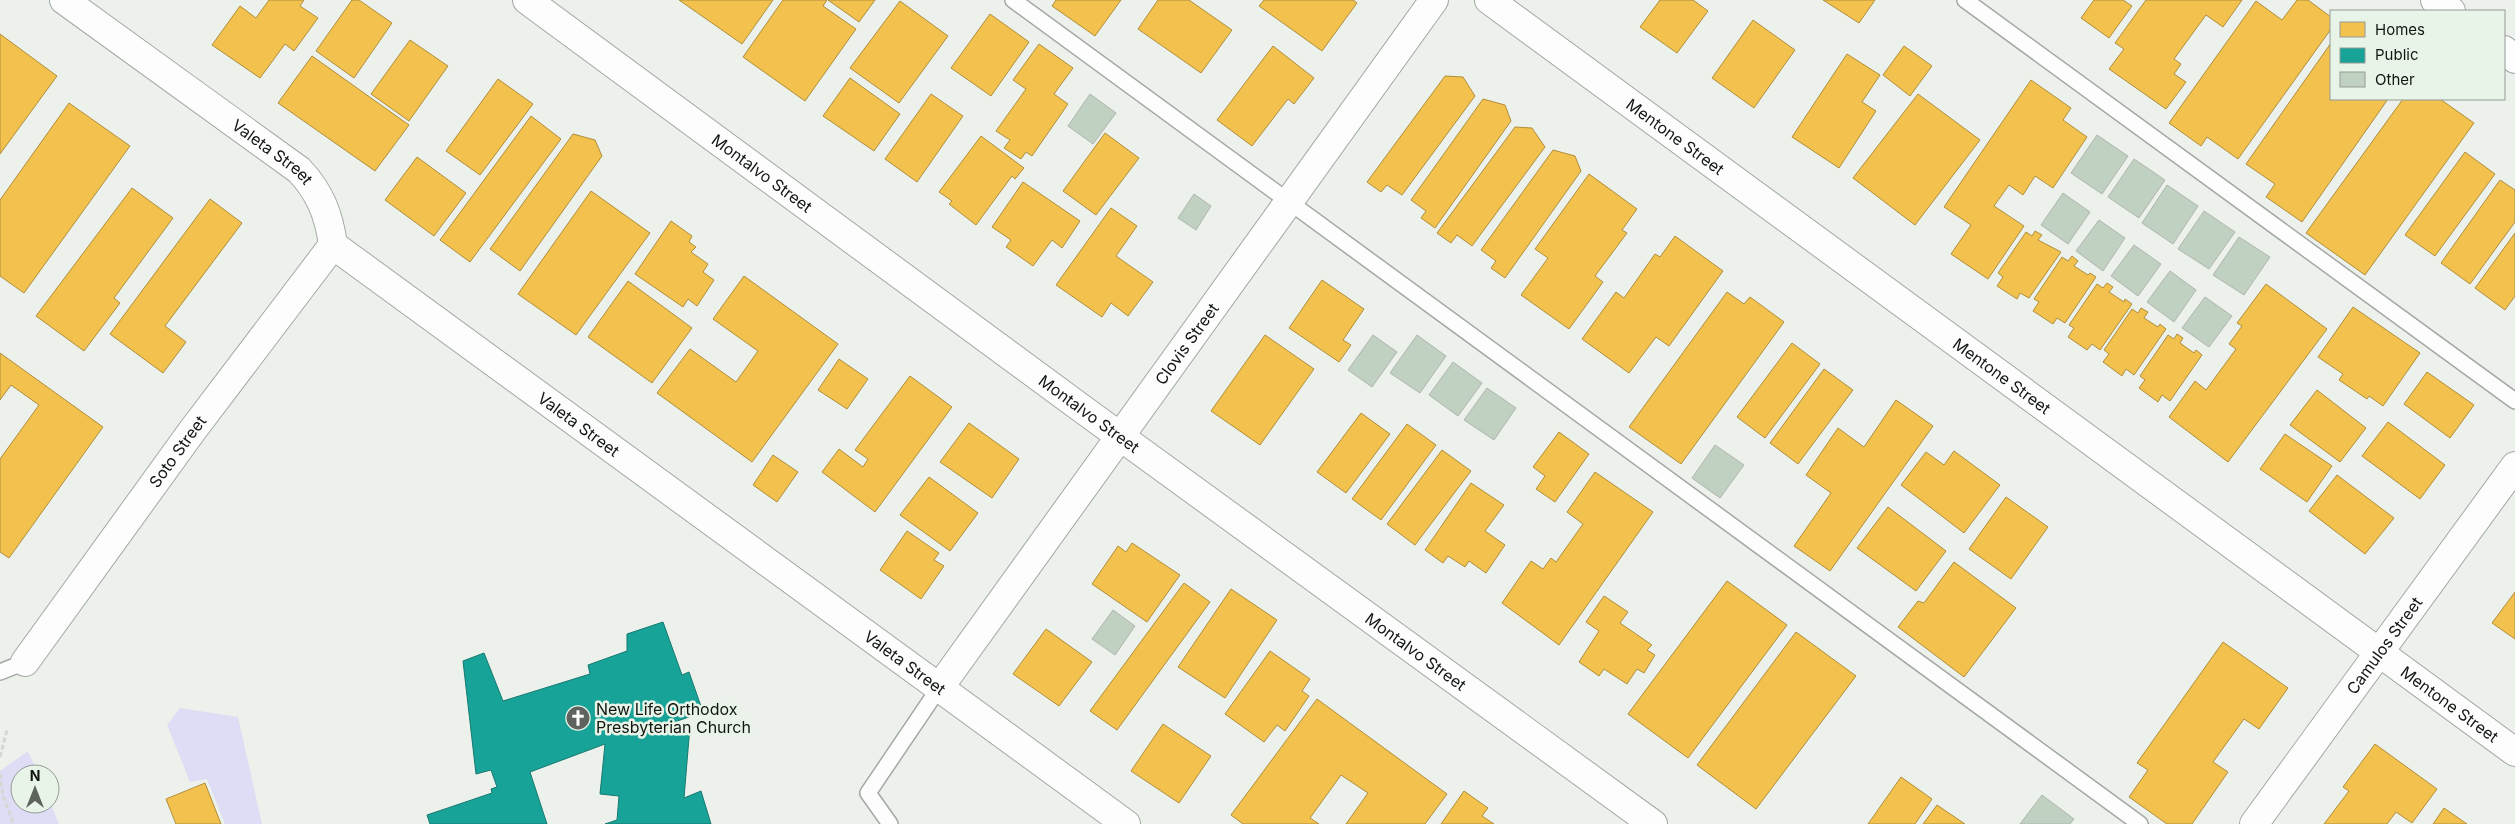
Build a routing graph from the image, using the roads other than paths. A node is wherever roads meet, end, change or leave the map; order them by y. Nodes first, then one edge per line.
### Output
1 (64, 0) edge
2 (527, 0) edge
3 (1013, 0) edge
4 (1434, 0) edge
5 (1489, 0) edge
6 (1965, 0) edge
7 (2435, 0) edge
8 (2450, 10) edge
9 (2505, 51) edge
10 (2515, 59) edge
11 (1288, 202) junction
12 (333, 245) junction
13 (2515, 401) edge
14 (1119, 436) junction
15 (2515, 466) edge
16 (2379, 652) junction
17 (25, 662) joint
18 (0, 672) edge
19 (939, 688) junction
20 (2515, 752) edge
21 (890, 824) edge
22 (1126, 824) edge
23 (1653, 824) edge
24 (2140, 824) edge
25 (2254, 824) edge

1 - 12 street, Valeta Street
2 - 14 street, Montalvo Street
3 - 11 lane
4 - 11 street, Clovis Street
5 - 16 street, Mentone Street
6 - 13 lane
7 - 8 street
9 - 10 street
11 - 14 street, Clovis Street
11 - 24 lane
12 - 17 street, Soto Street
12 - 19 street, Valeta Street
14 - 19 street, Clovis Street
14 - 23 street, Montalvo Street
15 - 16 street, Camulos Street
16 - 20 street, Mentone Street
16 - 25 street, Camulos Street
17 - 18 lane
19 - 21 lane
19 - 22 street, Valeta Street

